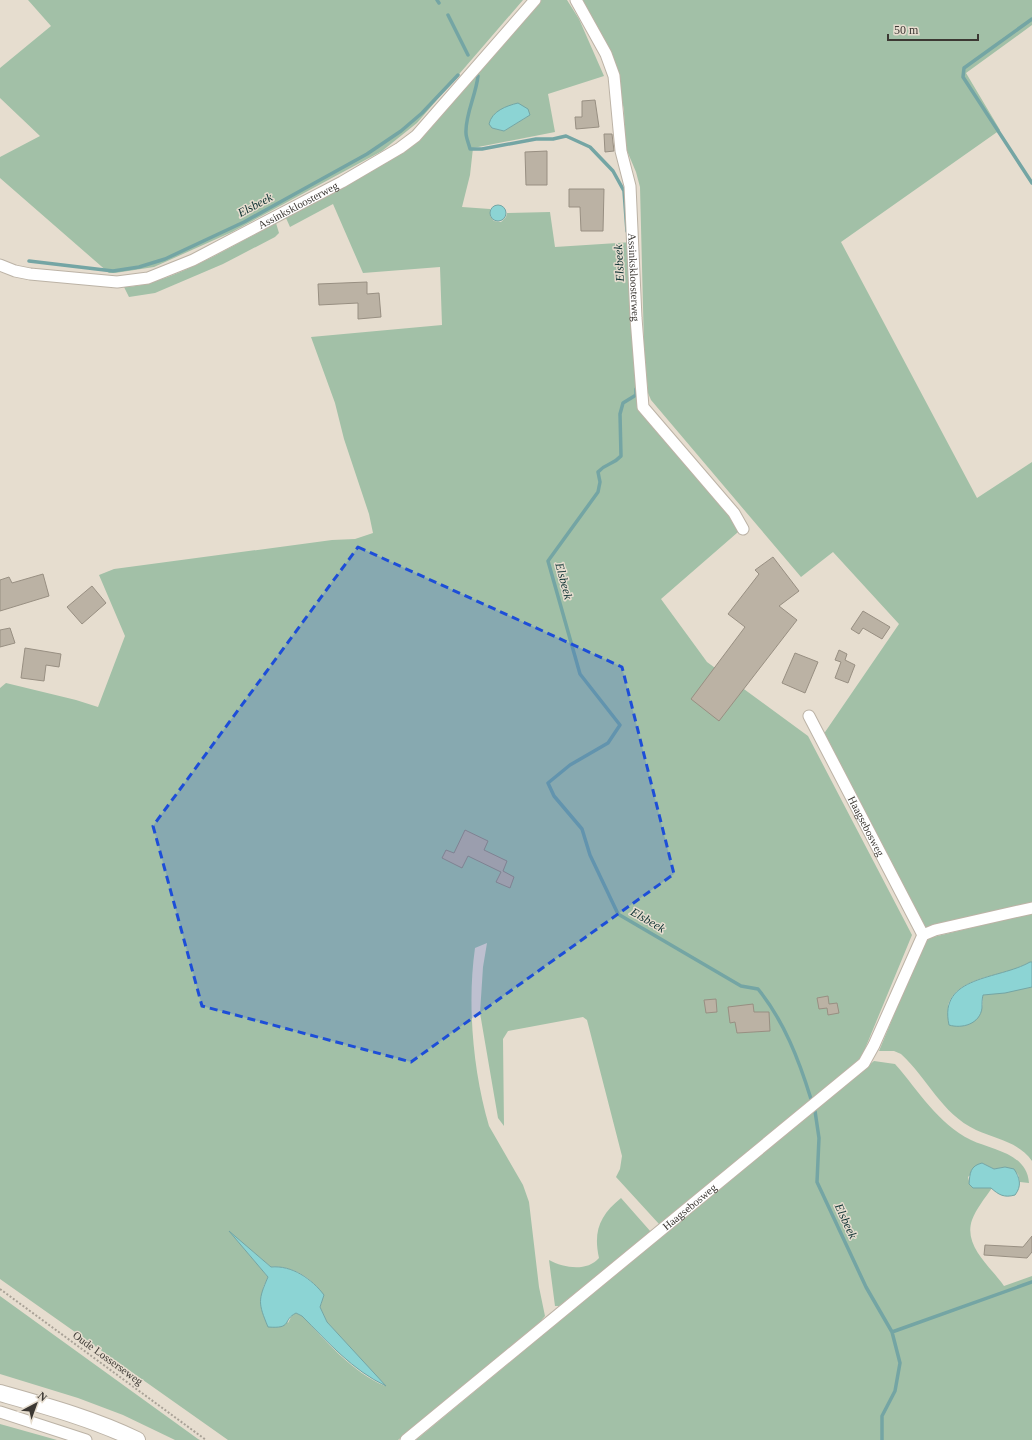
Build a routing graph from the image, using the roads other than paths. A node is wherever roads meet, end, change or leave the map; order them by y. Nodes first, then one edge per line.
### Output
1 (535, 0) edge
2 (576, 0) edge
3 (0, 265) edge
4 (743, 529) dead end
5 (809, 716) dead end
6 (1032, 908) edge
7 (923, 935) junction
8 (0, 1393) edge
9 (0, 1412) edge
10 (86, 1440) edge
11 (137, 1440) edge
12 (406, 1440) edge

1 - 3 street, Assinkskloosterweg
2 - 4 street, Assinkskloosterweg
5 - 7 street, Haagsebosweg
6 - 7 street
7 - 12 street, Haagsebosweg
8 - 11 main road
9 - 10 street

